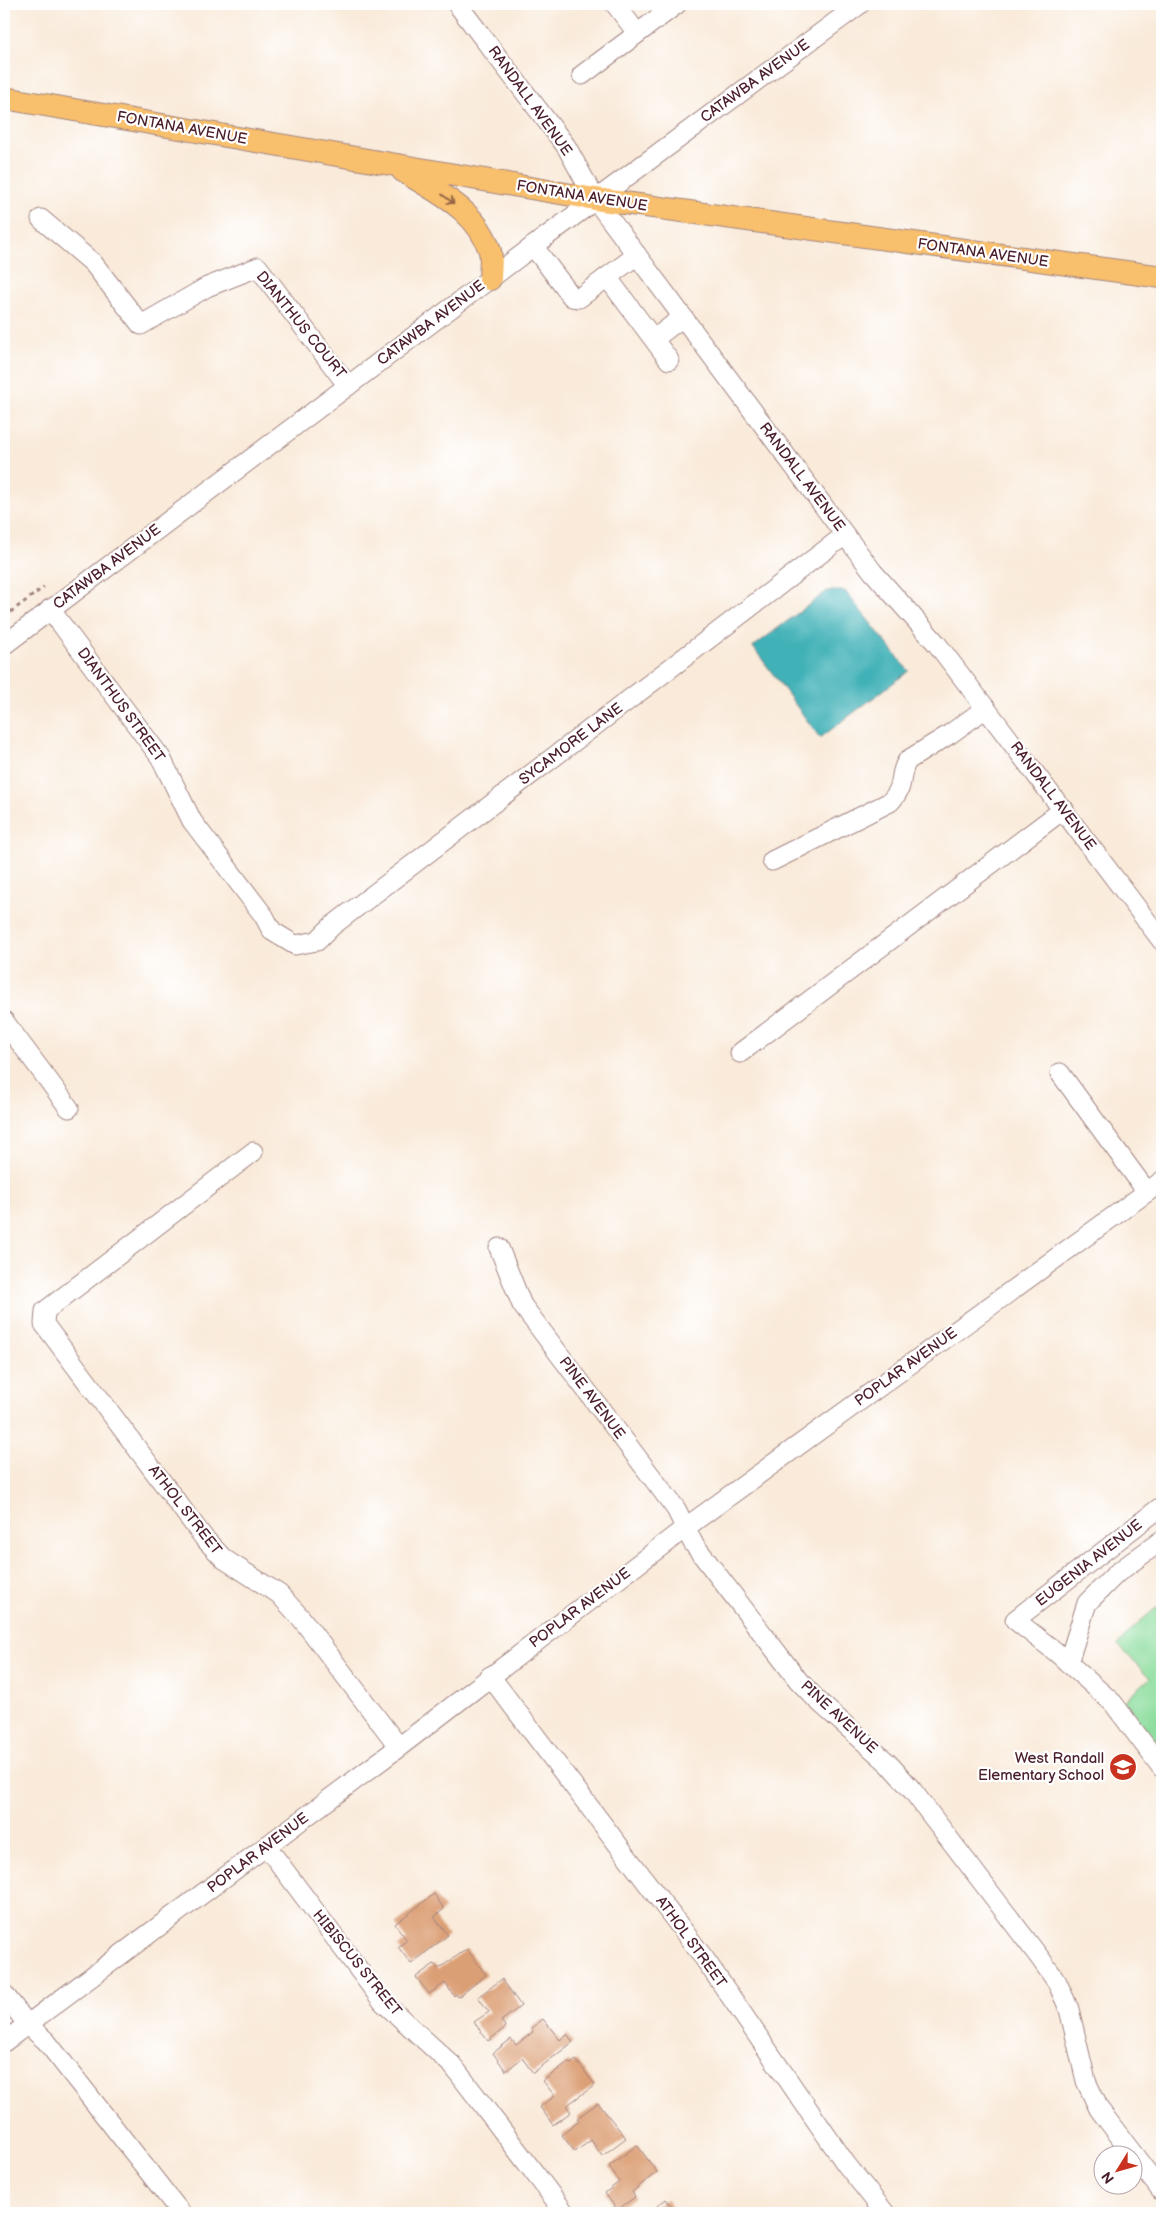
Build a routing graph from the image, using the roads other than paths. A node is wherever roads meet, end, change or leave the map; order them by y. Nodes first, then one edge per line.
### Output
1 (615, 4) edge
2 (677, 4) edge
3 (860, 4) edge
4 (467, 7) edge
5 (637, 33) junction
6 (582, 74) dead end
7 (4, 98) edge
8 (392, 164) junction
9 (595, 199) junction
10 (41, 218) dead end
11 (533, 246) junction
12 (637, 255) junction
13 (607, 277) junction
14 (1162, 277) edge
15 (490, 279) junction
16 (683, 317) junction
17 (654, 339) junction
18 (670, 360) dead end
19 (348, 386) junction
20 (845, 535) junction
21 (50, 609) junction
22 (4, 644) edge
23 (986, 708) junction
24 (1064, 809) junction
25 (772, 861) dead end
26 (1162, 941) edge
27 (294, 946) joint
28 (4, 1021) edge
29 (740, 1054) dead end
30 (1060, 1073) dead end
31 (69, 1108) dead end
32 (253, 1152) dead end
33 (1162, 1181) edge
34 (1147, 1192) junction
35 (499, 1248) dead end
36 (1162, 1506) edge
37 (685, 1528) junction
38 (1162, 1540) edge
39 (1068, 1663) junction
40 (490, 1676) junction
41 (400, 1747) junction
42 (1162, 1768) edge
43 (267, 1848) junction
44 (4, 1994) edge
45 (28, 2025) junction
46 (4, 2042) edge
47 (1162, 2192) edge
48 (181, 2213) edge
49 (565, 2213) edge
50 (885, 2213) edge

1 - 5 street
2 - 5 street
3 - 9 street, CATAWBA AVENUE
4 - 9 street, RANDALL AVENUE
5 - 6 street
7 - 8 main road, FONTANA AVENUE
8 - 9 main road, FONTANA AVENUE
8 -> 15 main road
9 - 11 street, CATAWBA AVENUE
9 - 12 street, RANDALL AVENUE
9 - 14 main road, FONTANA AVENUE
10 - 19 street, DIANTHUS COURT
11 - 13 street
11 - 15 street, CATAWBA AVENUE
12 - 13 street
12 - 16 street, RANDALL AVENUE
13 - 17 street
15 - 19 street, CATAWBA AVENUE
16 - 17 street
16 - 20 street, RANDALL AVENUE
17 - 18 street
19 - 21 street, CATAWBA AVENUE
20 - 23 street, RANDALL AVENUE
20 - 27 street, SYCAMORE LANE
21 - 22 street, CATAWBA AVENUE
21 - 27 street, DIANTHUS STREET
23 - 24 street, RANDALL AVENUE
23 - 25 street
24 - 26 street, RANDALL AVENUE
24 - 29 street
28 - 31 street
30 - 34 street
32 - 41 street, ATHOL STREET
33 - 34 street, POPLAR AVENUE
34 - 37 street, POPLAR AVENUE
35 - 37 street, PINE AVENUE
36 - 39 street, EUGENIA AVENUE
37 - 40 street, POPLAR AVENUE
37 - 47 street, PINE AVENUE
38 - 39 street
39 - 42 street
40 - 41 street, POPLAR AVENUE
40 - 50 street, ATHOL STREET
41 - 43 street, POPLAR AVENUE
43 - 45 street, POPLAR AVENUE
43 - 49 street, HIBISCUS STREET
44 - 45 street
45 - 46 street, POPLAR AVENUE
45 - 48 street

